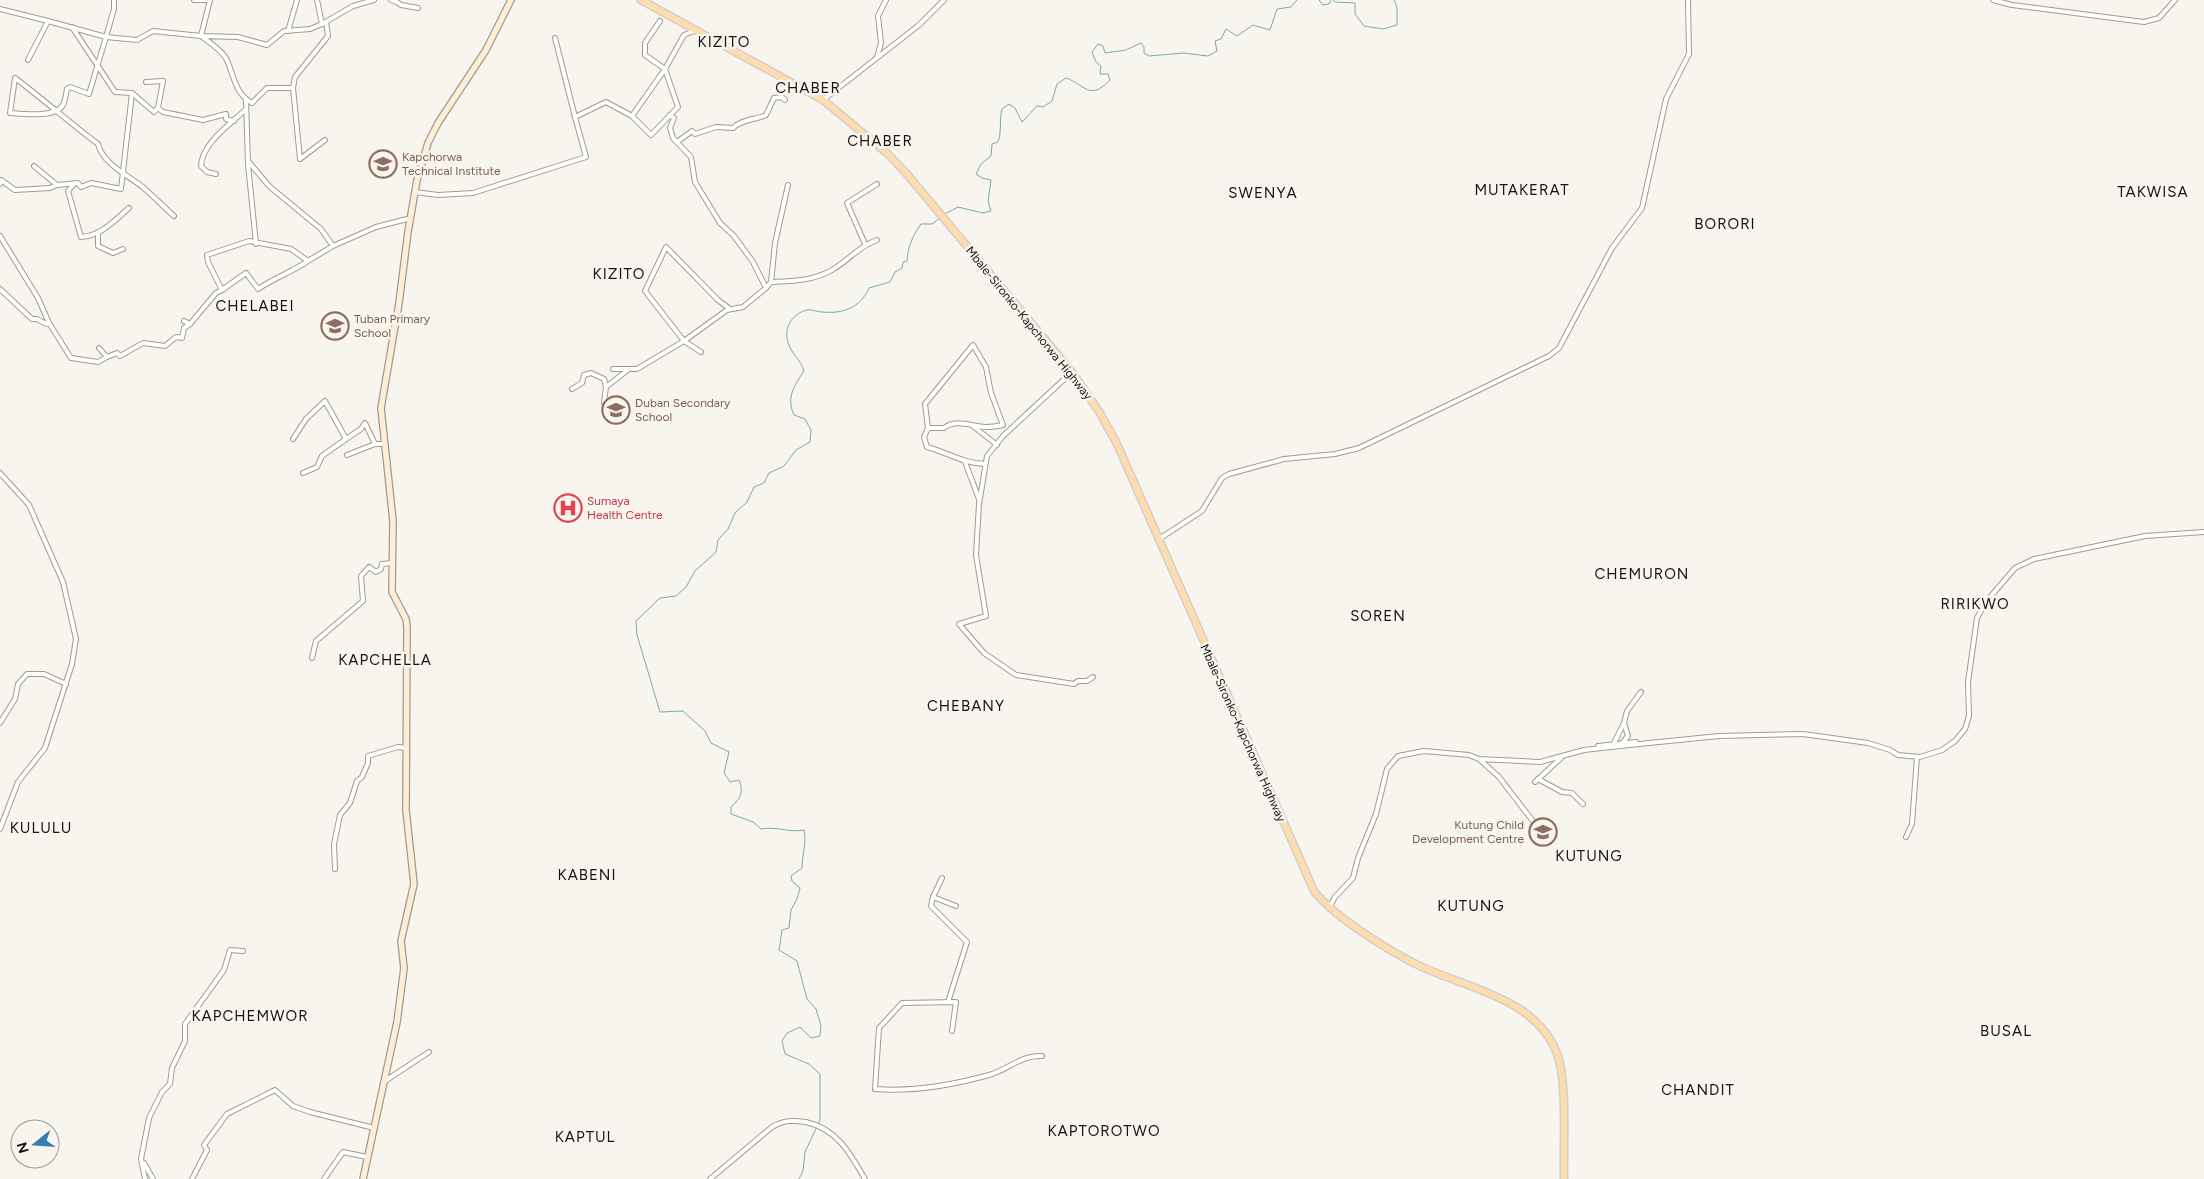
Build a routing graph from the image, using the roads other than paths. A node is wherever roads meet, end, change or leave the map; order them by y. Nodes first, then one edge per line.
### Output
1 (114, 0) edge
2 (194, 0) edge
3 (208, 0) edge
4 (297, 0) edge
5 (317, 0) edge
6 (358, 0) edge
7 (374, 0) edge
8 (391, 0) edge
9 (511, 0) edge
10 (641, 0) edge
11 (886, 0) edge
12 (944, 0) edge
13 (1688, 0) edge
14 (1993, 0) edge
15 (2012, 0) edge
16 (2175, 0) edge
17 (362, 4) junction
18 (2012, 5) junction
19 (418, 8) dead end
20 (0, 9) edge
21 (48, 21) junction
22 (660, 21) dead end
23 (324, 23) junction
24 (72, 27) junction
25 (696, 30) junction
26 (288, 31) junction
27 (201, 36) junction
28 (106, 37) junction
29 (555, 38) dead end
30 (877, 57) junction
31 (28, 60) dead end
32 (98, 66) junction
33 (665, 69) junction
34 (146, 82) dead end
35 (294, 88) junction
36 (132, 94) junction
37 (246, 100) junction
38 (785, 100) dead end
39 (823, 100) junction
40 (158, 108) junction
41 (246, 109) junction
42 (55, 111) junction
43 (670, 115) junction
44 (632, 116) junction
45 (576, 117) junction
46 (234, 121) junction
47 (325, 140) dead end
48 (676, 142) junction
49 (248, 161) junction
50 (34, 166) dead end
51 (123, 174) junction
52 (216, 174) dead end
53 (0, 184) edge
54 (74, 184) junction
55 (877, 184) dead end
56 (57, 185) junction
57 (788, 185) dead end
58 (415, 192) junction
59 (129, 208) dead end
60 (174, 216) dead end
61 (411, 218) junction
62 (98, 232) junction
63 (0, 236) edge
64 (877, 240) dead end
65 (256, 244) junction
66 (865, 244) junction
67 (333, 246) junction
68 (123, 249) dead end
69 (308, 261) junction
70 (771, 282) junction
71 (766, 288) junction
72 (0, 289) edge
73 (222, 290) junction
74 (730, 309) junction
75 (184, 321) dead end
76 (49, 323) junction
77 (190, 324) junction
78 (684, 341) junction
79 (99, 348) dead end
80 (701, 352) dead end
81 (107, 357) junction
82 (613, 369) dead end
83 (629, 369) junction
84 (1072, 372) junction
85 (606, 387) junction
86 (572, 390) dead end
87 (604, 403) dead end
88 (973, 426) junction
89 (928, 428) junction
90 (293, 439) dead end
91 (346, 439) junction
92 (375, 444) junction
93 (384, 444) junction
94 (997, 445) junction
95 (346, 455) dead end
96 (965, 462) junction
97 (985, 464) junction
98 (0, 473) edge
99 (303, 473) dead end
100 (980, 499) junction
101 (2204, 532) edge
102 (1159, 539) junction
103 (392, 563) junction
104 (312, 658) dead end
105 (1093, 677) dead end
106 (66, 684) junction
107 (1641, 692) dead end
108 (0, 723) edge
109 (1624, 723) junction
110 (1623, 742) junction
111 (1655, 742) junction
112 (1614, 743) junction
113 (405, 748) junction
114 (1563, 756) junction
115 (1917, 757) junction
116 (1479, 759) junction
117 (1584, 804) dead end
118 (1532, 820) dead end
119 (0, 830) edge
120 (1906, 837) dead end
121 (336, 869) dead end
122 (942, 878) dead end
123 (933, 897) junction
124 (956, 906) dead end
125 (1329, 908) junction
126 (243, 951) dead end
127 (948, 1002) junction
128 (952, 1031) dead end
129 (429, 1052) dead end
130 (1042, 1056) dead end
131 (385, 1081) junction
132 (374, 1128) junction
133 (367, 1158) junction
134 (141, 1159) junction
135 (145, 1179) edge
136 (154, 1179) edge
137 (192, 1179) edge
138 (324, 1179) edge
139 (362, 1179) edge
140 (710, 1179) edge
141 (865, 1179) edge
142 (1564, 1179) edge

1 - 28 street
2 - 3 street
3 - 27 street
4 - 26 street
5 - 23 street
6 - 17 street
7 - 17 street
8 - 19 street
9 - 58 street
10 - 25 main road, Mbale-Sironko-Kapchorwa Highway
11 - 30 street
12 - 30 street
13 - 102 street
14 - 18 street
15 - 18 street
16 - 18 street
17 - 23 street
20 - 21 street
21 - 24 street
21 - 31 street
22 - 33 street
23 - 26 street
23 - 35 street
24 - 28 street
24 - 32 street
25 - 33 street
25 - 39 main road, Mbale-Sironko-Kapchorwa Highway
26 - 27 street
27 - 28 street
27 - 37 street
28 - 32 street
29 - 45 street
30 - 39 street
32 - 36 street
32 - 42 street
33 - 43 street
33 - 44 street
34 - 40 street
35 - 37 street
35 - 47 street
36 - 40 street
36 - 51 street
37 - 41 street
38 - 48 street
39 - 84 main road, Mbale-Sironko-Kapchorwa Highway
40 - 46 street
41 - 46 street
41 - 49 street
42 - 42 street
42 - 51 street
43 - 44 street
43 - 48 street
44 - 45 street
45 - 58 street
46 - 52 street
48 - 71 street
49 - 65 street
49 - 67 street
50 - 56 street
51 - 54 street
51 - 60 street
53 - 56 street
54 - 56 street
54 - 62 street
55 - 66 street
57 - 70 street
58 - 61 street
59 - 62 street
61 - 67 street
61 - 93 street
62 - 68 street
63 - 76 street
64 - 66 street
65 - 69 street
65 - 73 street
66 - 70 street
67 - 69 street
69 - 73 street
70 - 71 street
71 - 74 street
72 - 76 street
73 - 77 street
74 - 78 street
74 - 78 street
75 - 77 street
76 - 81 street
77 - 81 street
78 - 80 street
78 - 83 street
79 - 81 street
82 - 83 street
83 - 85 street
84 - 94 street
84 - 102 main road, Mbale-Sironko-Kapchorwa Highway
85 - 86 street
85 - 87 street
88 - 89 street
88 - 89 street
88 - 94 street
89 - 96 street
90 - 91 street
91 - 92 street
91 - 99 street
92 - 93 street
92 - 95 street
93 - 103 street
94 - 97 street
96 - 97 street
96 - 100 street
97 - 100 street
98 - 106 street
100 - 105 street
101 - 115 street
102 - 125 main road, Mbale-Sironko-Kapchorwa Highway
103 - 104 street
103 - 113 street
106 - 108 street
106 - 119 street
107 - 109 street
109 - 110 street
109 - 112 street
110 - 111 street
110 - 112 street
111 - 114 street
111 - 115 street
112 - 114 street
113 - 121 street
113 - 131 street
114 - 116 street
114 - 117 street
115 - 120 street
116 - 118 street
116 - 125 street
122 - 123 street
123 - 124 street
123 - 127 street
125 - 142 main road, Mbale-Sironko-Kapchorwa Highway
126 - 134 street
127 - 128 street
127 - 130 street
129 - 131 street
131 - 132 street
132 - 133 street
132 - 137 street
133 - 138 street
133 - 139 street
134 - 135 street
134 - 136 street
140 - 141 street

